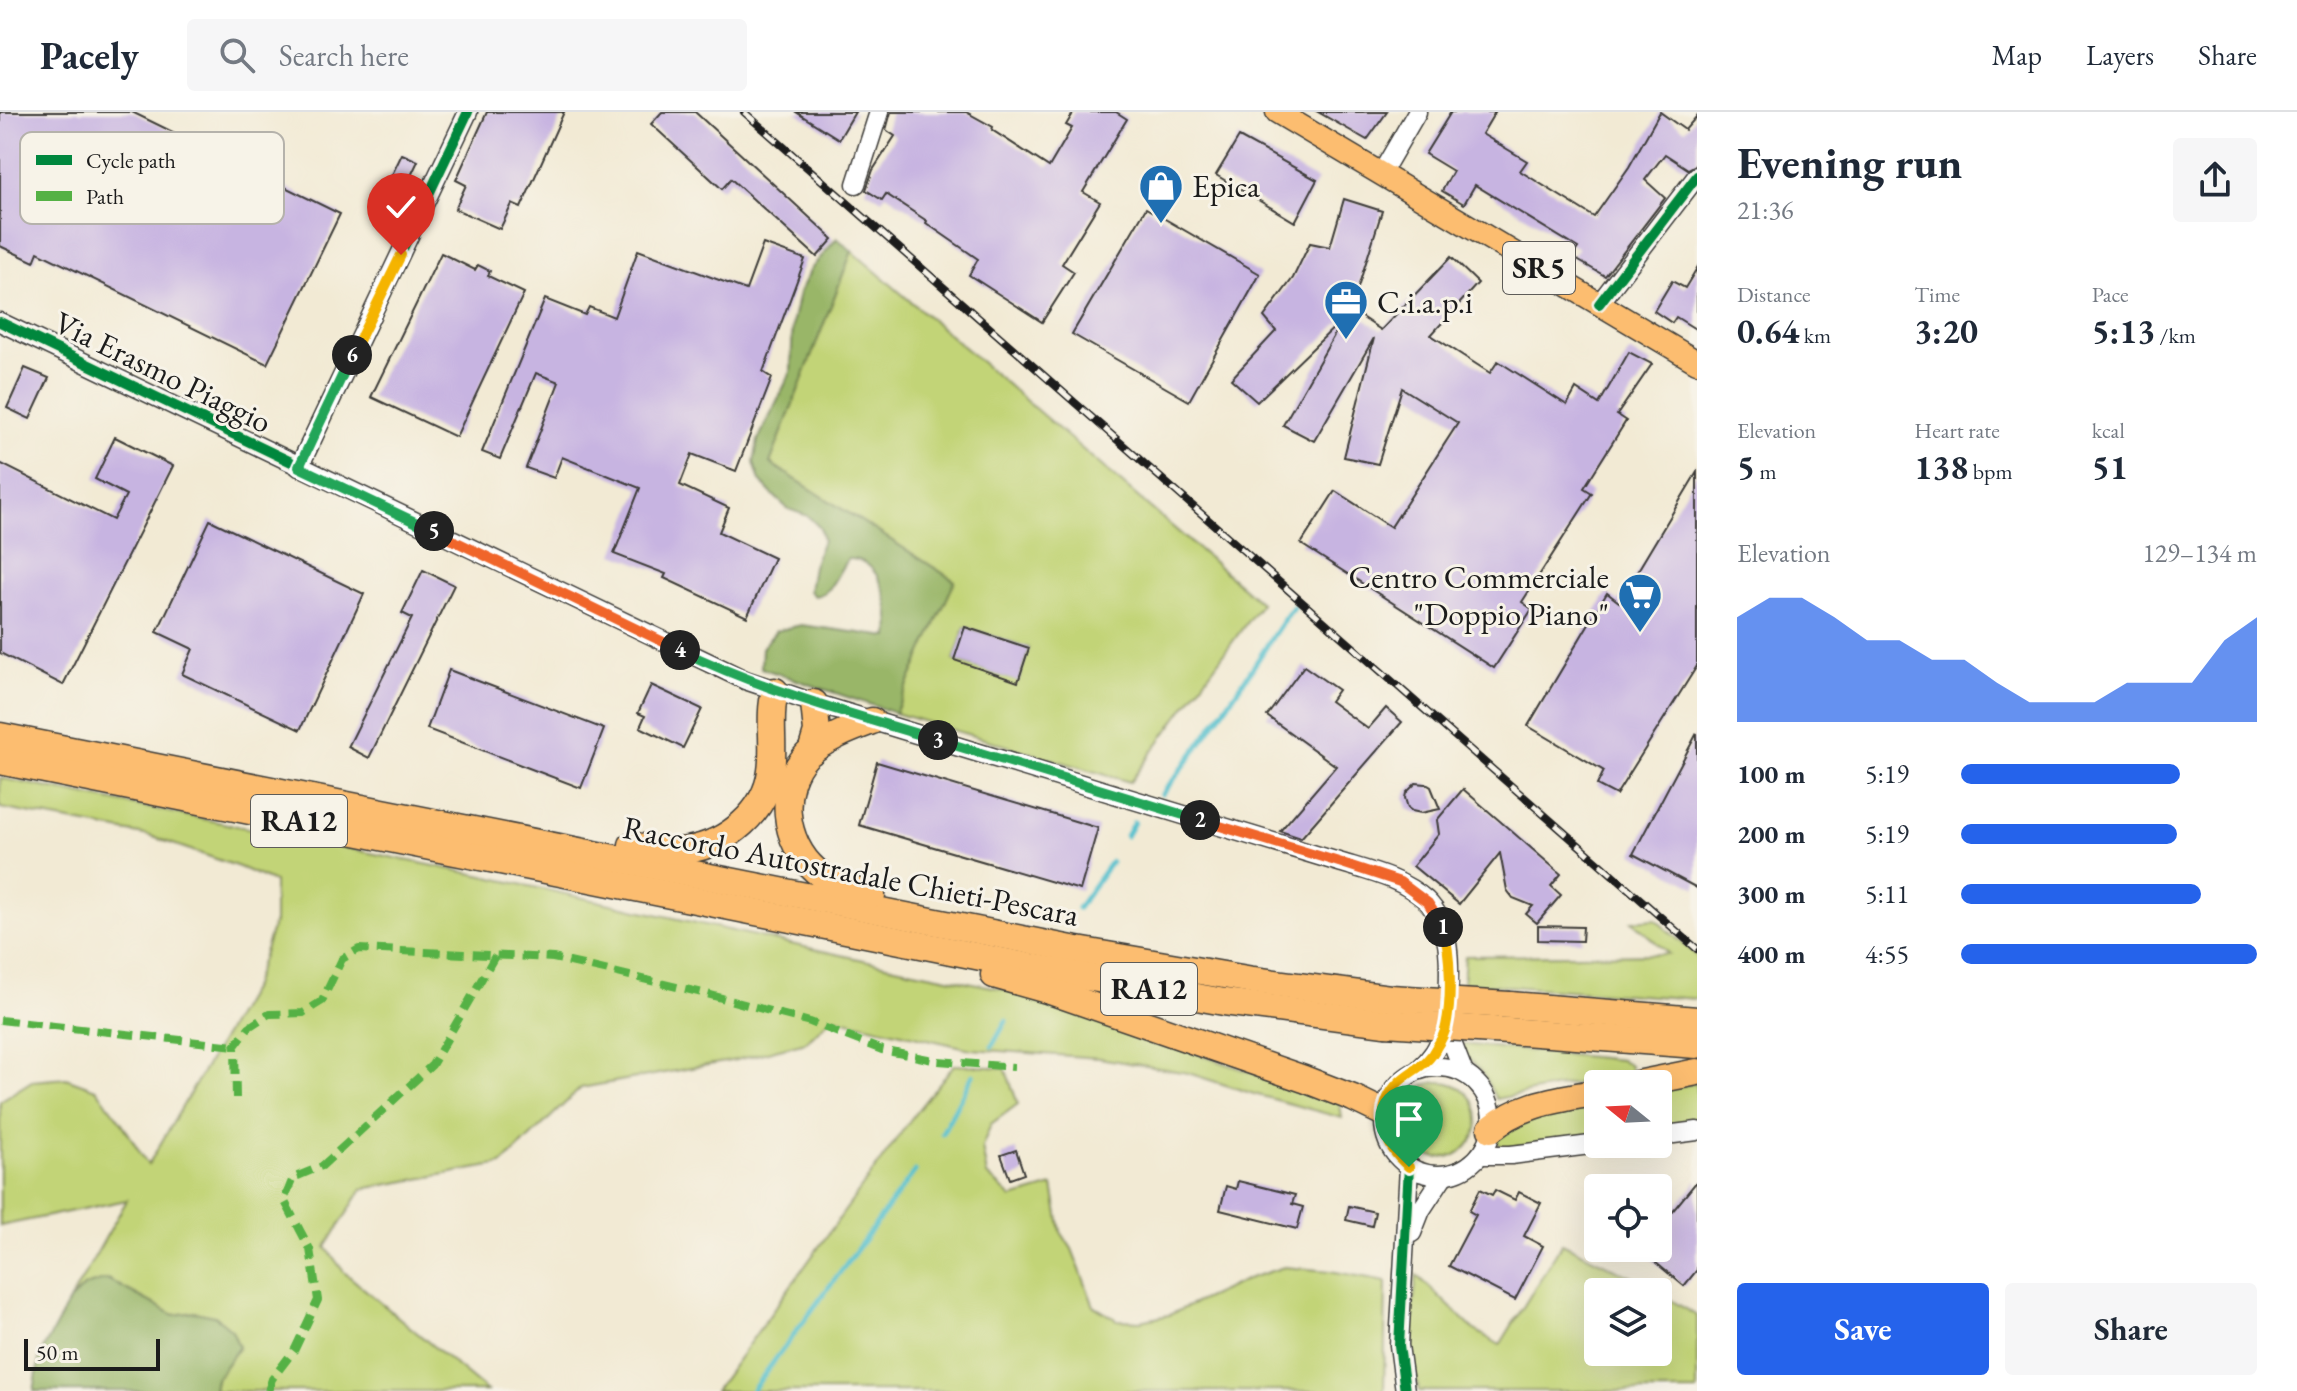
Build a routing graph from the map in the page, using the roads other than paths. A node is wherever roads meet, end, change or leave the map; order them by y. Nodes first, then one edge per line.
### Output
1 (468, 112) edge
2 (879, 112) edge
3 (1277, 112) edge
4 (1417, 112) edge
5 (1381, 174) junction
6 (1697, 176) edge
7 (856, 184) dead end
8 (1599, 304) junction
9 (0, 322) edge
10 (1697, 362) edge
11 (299, 467) junction
12 (775, 691) junction
13 (814, 703) junction
14 (872, 721) junction
15 (0, 736) edge
16 (811, 752) junction
17 (0, 761) edge
18 (537, 843) junction
19 (971, 929) junction
20 (914, 944) junction
21 (1388, 1010) junction
22 (1509, 1018) junction
23 (1697, 1020) edge
24 (1446, 1027) junction
25 (1697, 1045) edge
26 (1418, 1070) junction
27 (1697, 1072) edge
28 (1464, 1073) junction
29 (1672, 1077) edge
30 (1584, 1095) edge
31 (1384, 1113) junction
32 (1491, 1129) junction
33 (1697, 1131) edge
34 (1672, 1134) edge
35 (1584, 1146) edge
36 (1480, 1155) junction
37 (1409, 1167) junction
38 (1444, 1175) junction
39 (1405, 1251) junction
40 (1405, 1391) edge

1 - 11 street
2 - 7 street
3 - 5 main road, SR5
4 - 5 street
5 - 8 main road, SR5
6 - 8 street
8 - 10 main road, SR5
9 - 11 street, Via Erasmo Piaggio
11 - 12 street, Via Erasmo Piaggio
12 - 13 street, Via Erasmo Piaggio
12 - 18 highway
13 - 14 street, Via Erasmo Piaggio
13 - 16 highway
14 - 16 highway
14 - 24 street, Via Erasmo Piaggio
15 - 18 highway, Raccordo Autostradale Chieti-Pescara / RA12
16 - 19 highway
17 - 20 highway, Raccordo Autostradale Chieti-Pescara / RA12
18 - 19 highway, Raccordo Autostradale Chieti-Pescara / RA12
19 - 21 highway, Raccordo Autostradale Chieti-Pescara / RA12
20 - 21 highway, Raccordo Autostradale Chieti-Pescara / RA12
20 - 31 highway
21 - 22 highway, Raccordo Autostradale Chieti-Pescara / RA12, bridge
22 - 23 highway, Raccordo Autostradale Chieti-Pescara / RA12
22 - 25 highway, Raccordo Autostradale Chieti-Pescara / RA12
24 - 26 street, Via Erasmo Piaggio
24 - 28 street, Via Erasmo Piaggio
26 - 28 street
26 - 31 street
27 - 29 highway
28 - 32 street
30 - 32 highway
31 - 37 street
32 - 36 street
33 - 34 street
35 - 36 street
36 - 38 street
37 - 38 street
37 - 39 street
38 - 39 street
39 - 40 street

